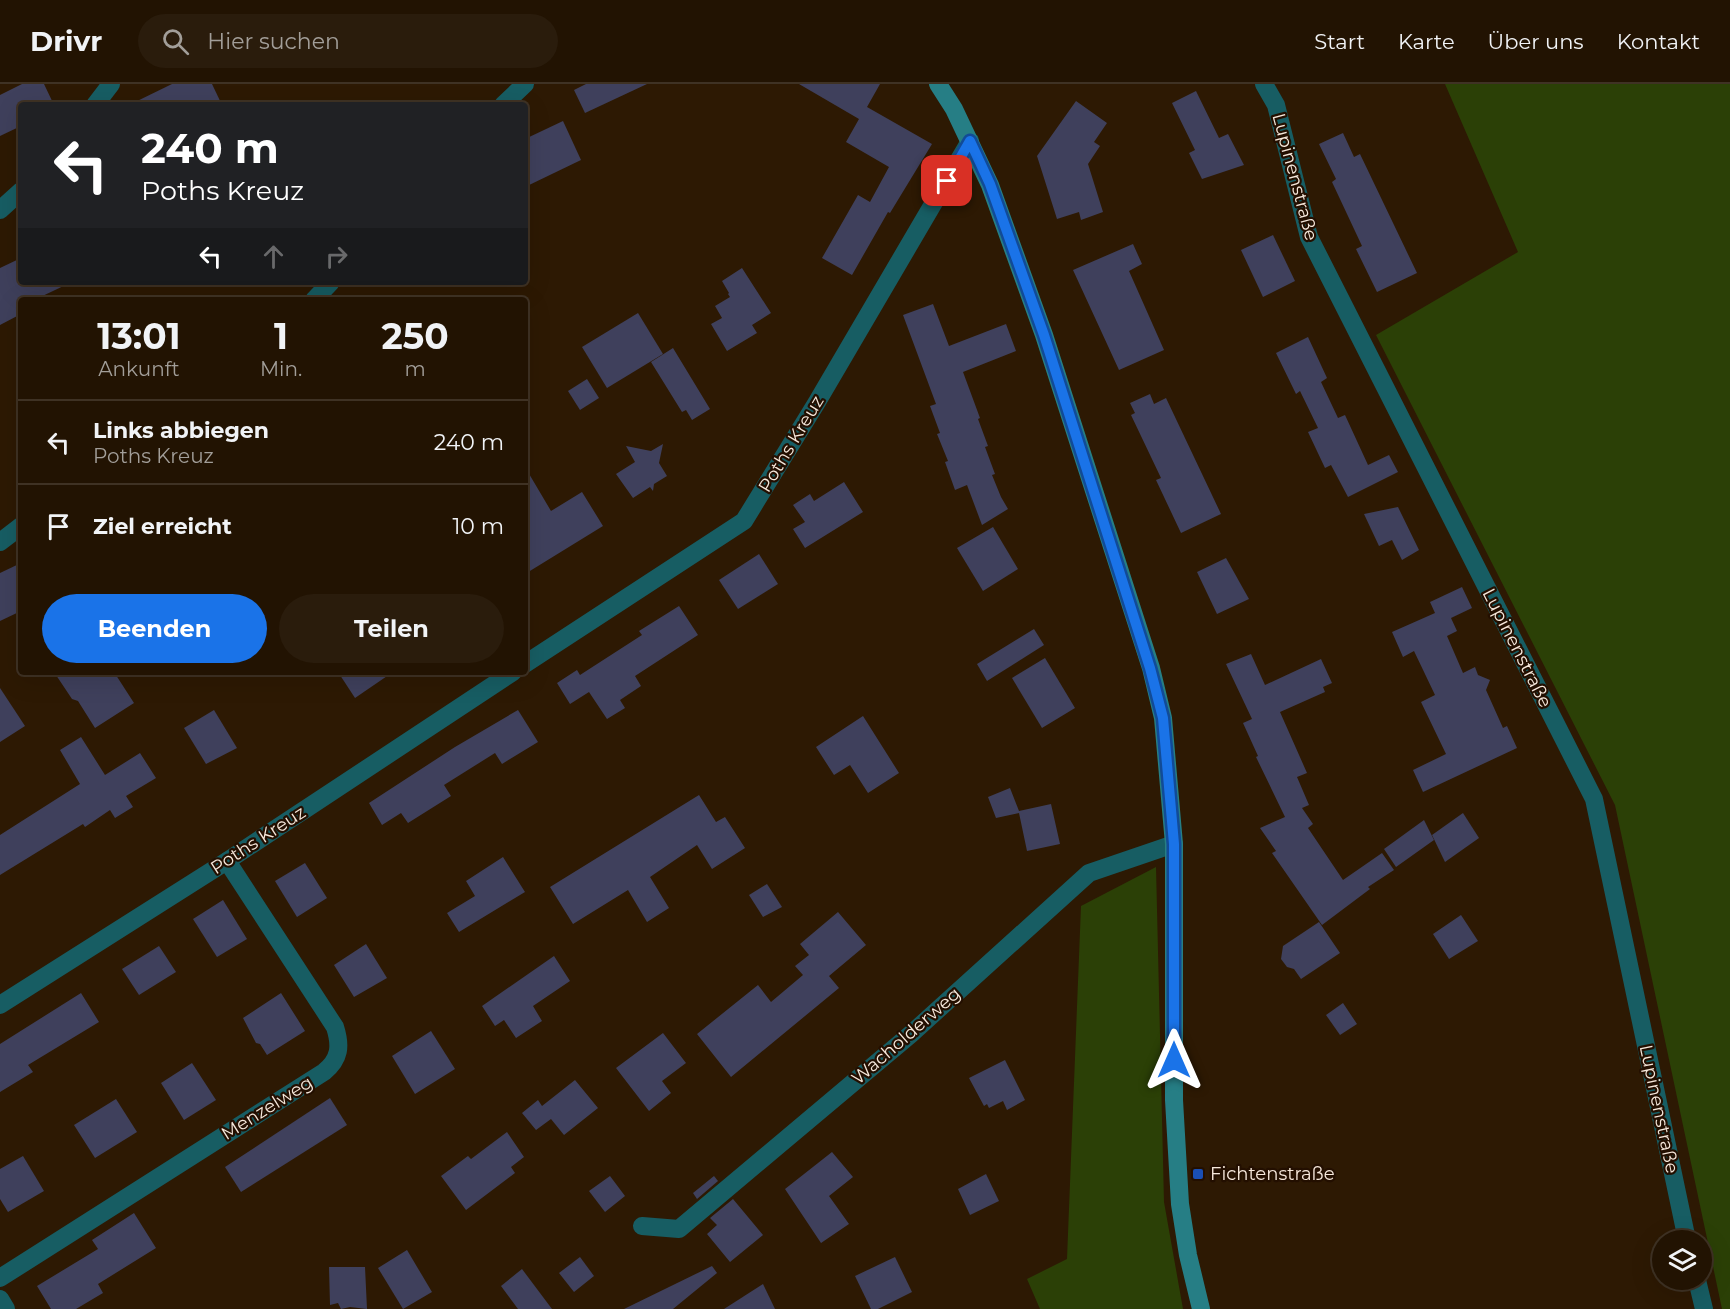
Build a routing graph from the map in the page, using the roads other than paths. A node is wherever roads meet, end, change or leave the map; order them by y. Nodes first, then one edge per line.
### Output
1 (111, 84) edge
2 (525, 84) edge
3 (938, 84) edge
4 (1264, 84) edge
5 (97, 102) edge
6 (506, 102) edge
7 (970, 141) junction
8 (18, 194) edge
9 (0, 210) edge
10 (328, 285) edge
11 (317, 297) edge
12 (18, 528) edge
13 (0, 542) edge
14 (528, 662) edge
15 (508, 675) edge
16 (1174, 844) junction
17 (227, 861) junction
18 (0, 1005) edge
19 (642, 1226) dead end
20 (1685, 1230) edge
21 (0, 1278) edge
22 (1699, 1290) edge
23 (0, 1299) edge
24 (6, 1309) edge
25 (1201, 1309) edge
26 (1704, 1309) edge

1 - 5 street
2 - 6 street
3 - 7 street
4 - 20 street, Lupinenstraße
7 - 14 street, Poths Kreuz
7 - 16 street
8 - 9 street
10 - 11 street
12 - 13 street
15 - 17 street, Poths Kreuz
16 - 19 street, Wacholderweg
16 - 25 street
17 - 18 street, Poths Kreuz
17 - 21 street, Menzelweg
22 - 26 street
23 - 24 street

